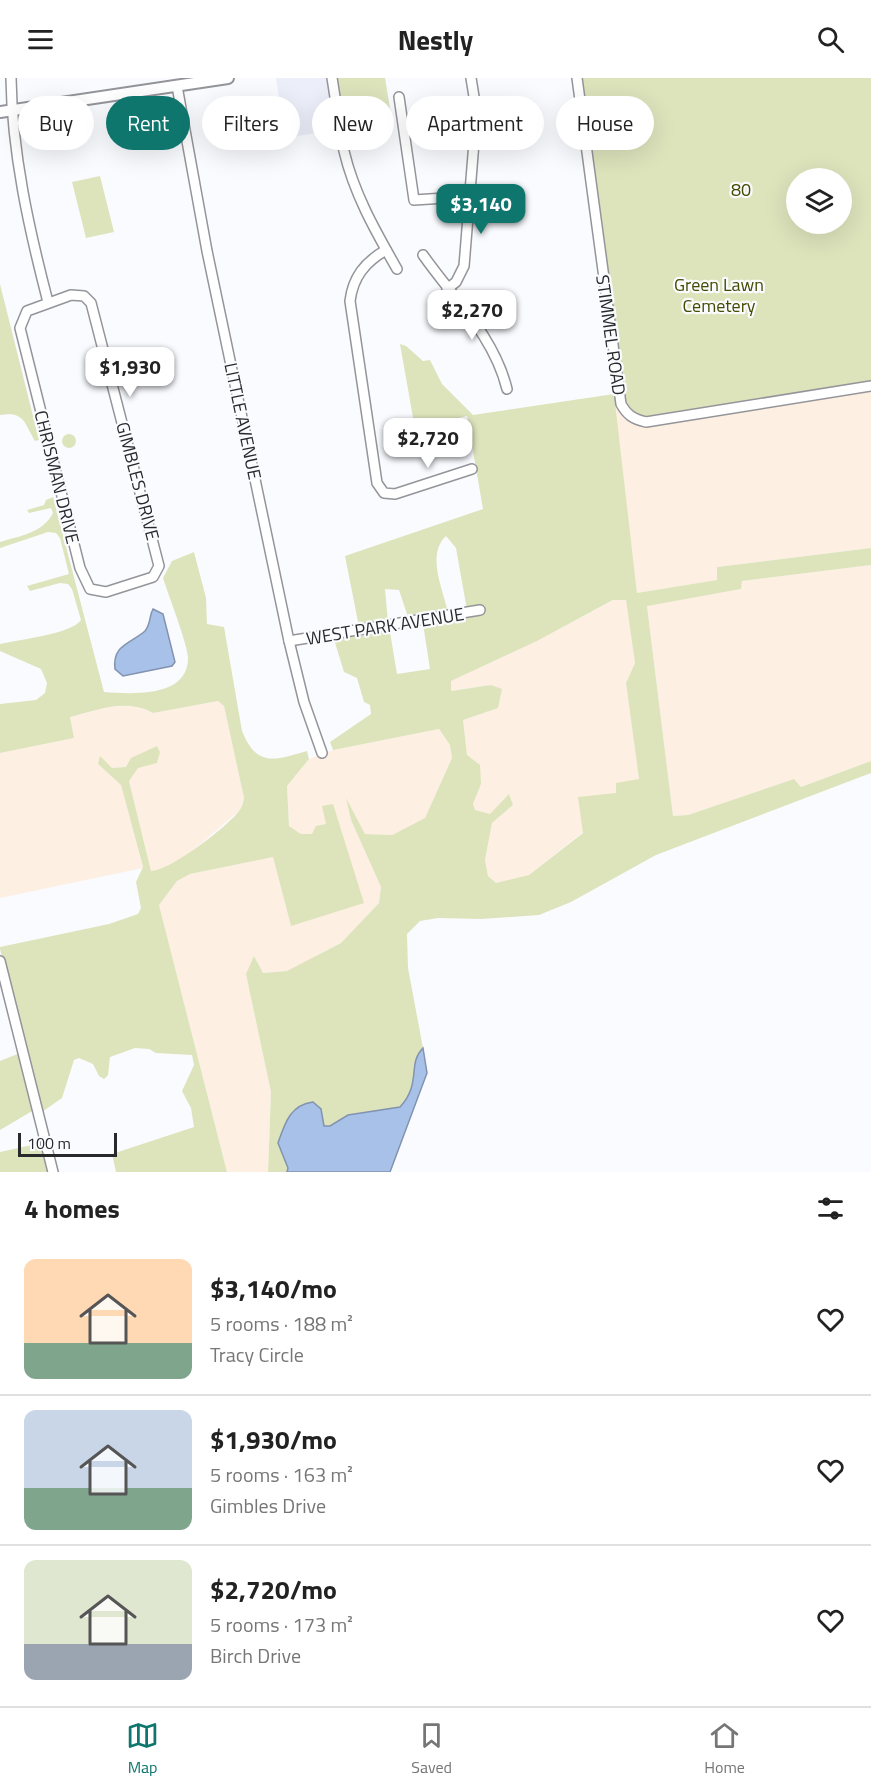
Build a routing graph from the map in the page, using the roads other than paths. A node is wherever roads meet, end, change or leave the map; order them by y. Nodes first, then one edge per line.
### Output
1 (11, 78) edge
2 (228, 78) edge
3 (332, 78) edge
4 (471, 78) edge
5 (577, 78) edge
6 (177, 87) junction
7 (399, 97) dead end
8 (6, 111) edge
9 (470, 200) junction
10 (386, 250) junction
11 (423, 255) dead end
12 (397, 269) dead end
13 (447, 289) junction
14 (48, 302) junction
15 (871, 386) edge
16 (507, 389) dead end
17 (472, 469) dead end
18 (159, 566) joint
19 (480, 610) dead end
20 (289, 641) junction
21 (322, 753) dead end
22 (0, 961) edge
23 (11, 1004) junction
24 (0, 1007) edge
25 (53, 1172) edge

1 - 8 street
2 - 6 main road
3 - 10 street
4 - 9 street
5 - 15 street, STIMMEL ROAD
6 - 8 main road
6 - 20 street, LITTLE AVENUE
7 - 9 street
8 - 14 street
9 - 13 street
10 - 12 street
10 - 17 street
11 - 13 street
13 - 16 street
14 - 18 street, GIMBLES DRIVE
14 - 18 street, CHRISMAN DRIVE
19 - 20 street, WEST PARK AVENUE
20 - 21 street, LITTLE AVENUE
22 - 23 street
23 - 24 street
23 - 25 street

